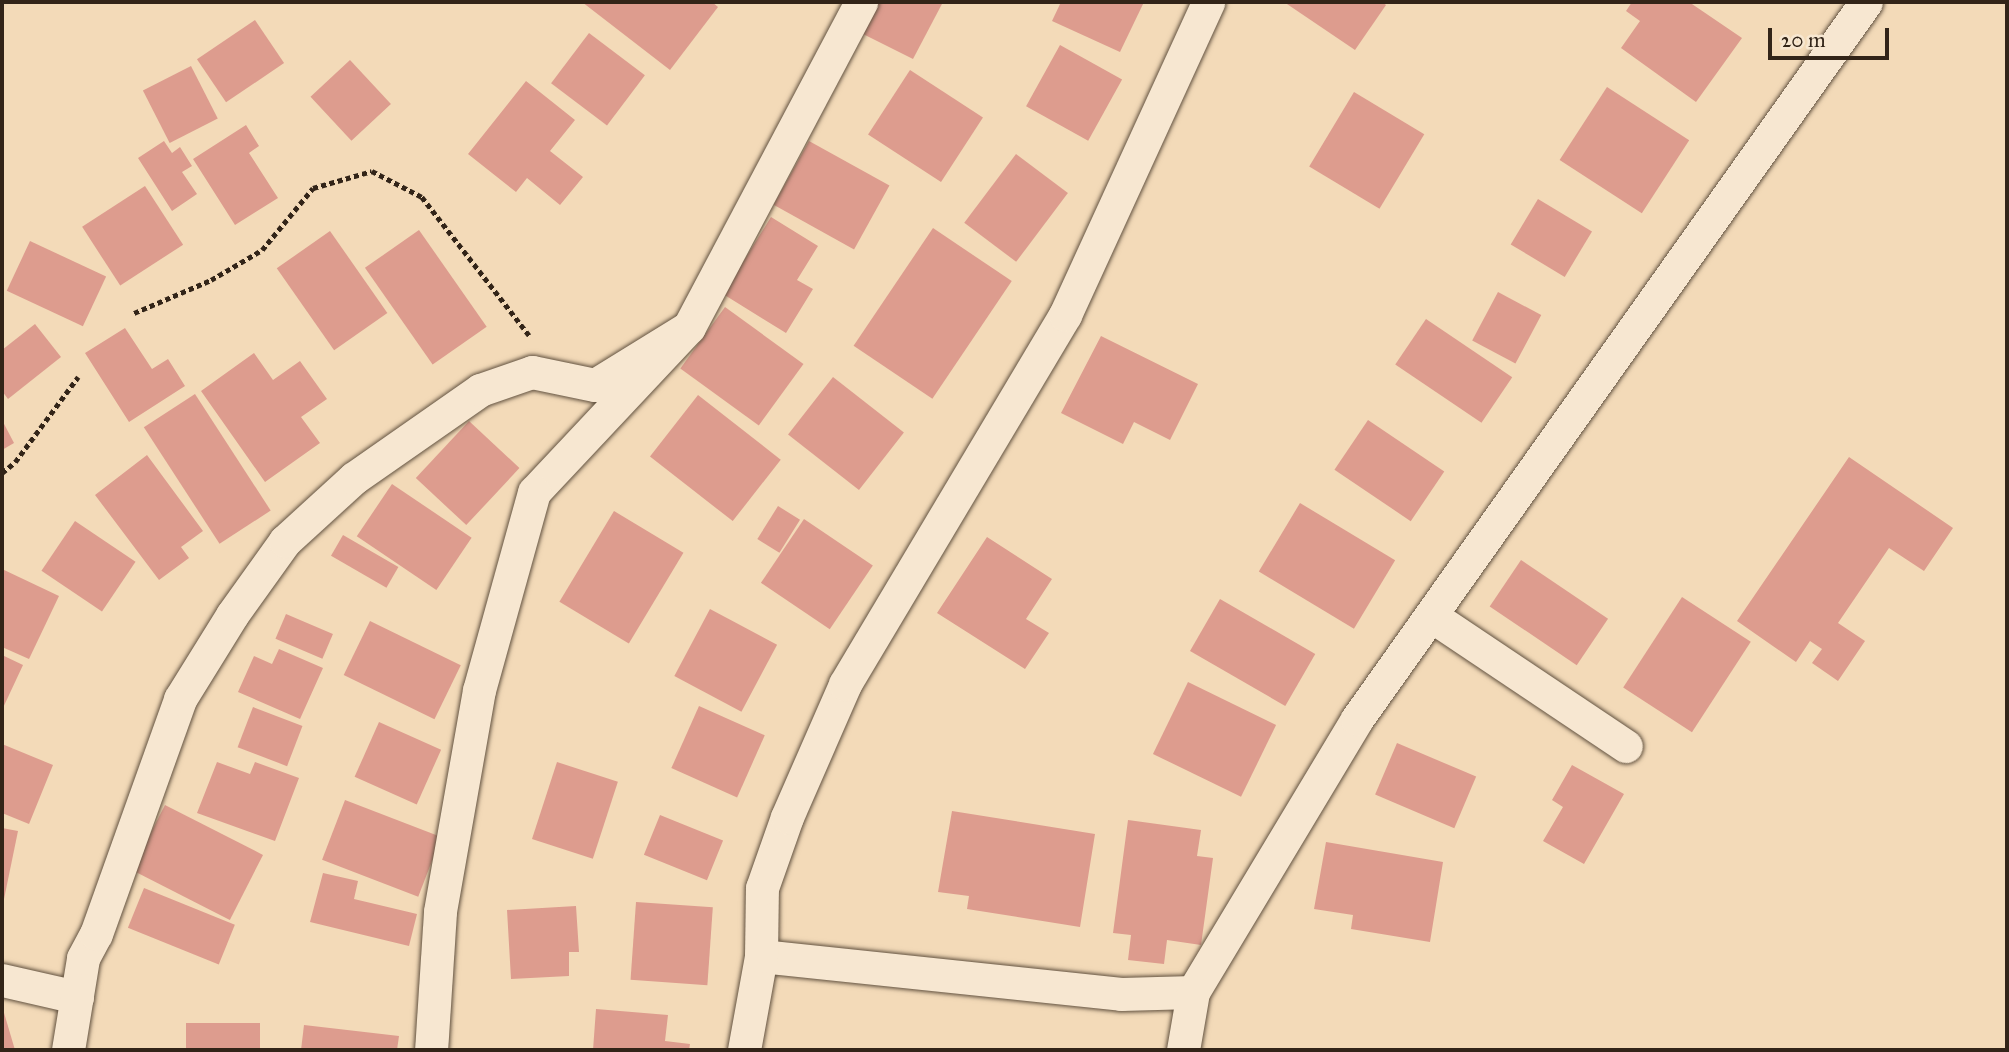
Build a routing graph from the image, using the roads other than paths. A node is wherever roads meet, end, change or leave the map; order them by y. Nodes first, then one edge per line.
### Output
1 (861, 2) edge
2 (1208, 2) edge
3 (1866, 2) edge
4 (689, 327) junction
5 (1433, 617) junction
6 (1626, 746) dead end
7 (761, 956) junction
8 (2, 980) edge
9 (1193, 992) junction
10 (77, 997) junction
11 (68, 1050) edge
12 (431, 1050) edge
13 (744, 1050) edge
14 (1183, 1050) edge

1 - 4 street
2 - 7 street
3 - 5 street
4 - 10 street
4 - 12 street
5 - 6 street
5 - 9 street
7 - 9 street
7 - 13 street
8 - 10 street
9 - 14 street
10 - 11 street

